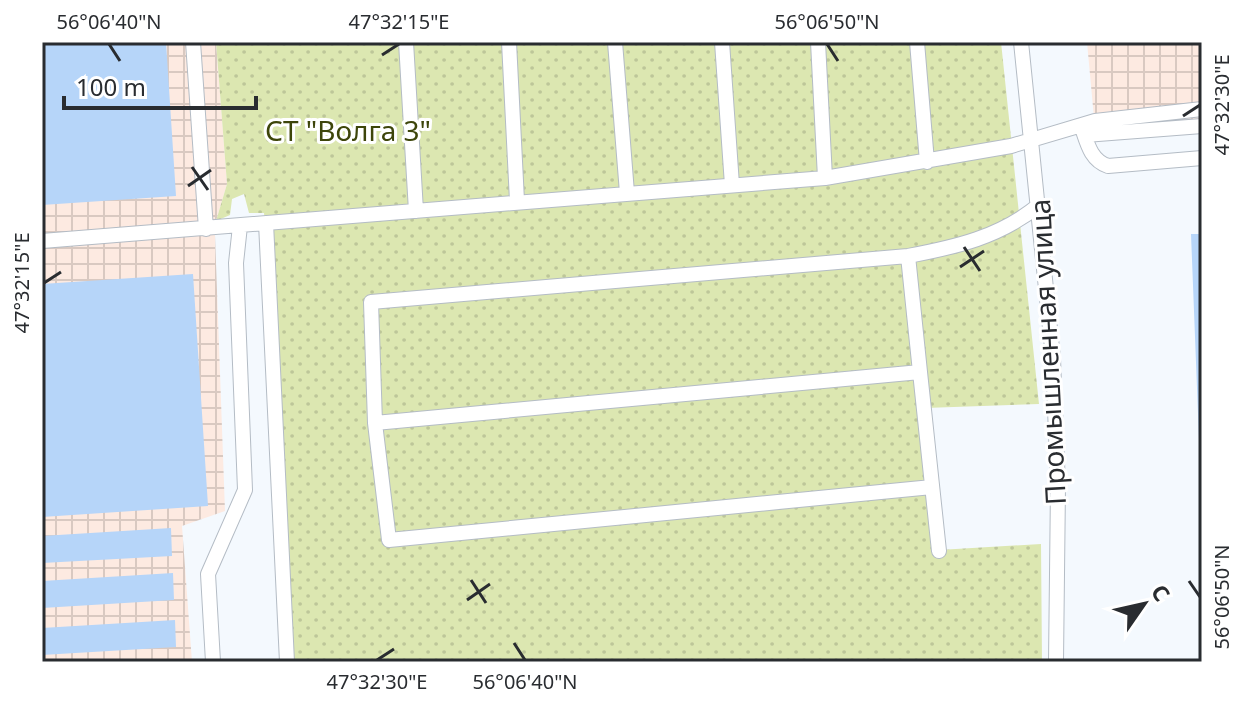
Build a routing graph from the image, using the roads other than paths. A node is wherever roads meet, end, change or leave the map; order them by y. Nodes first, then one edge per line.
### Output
1 (193, 42) edge
2 (406, 42) edge
3 (509, 42) edge
4 (615, 42) edge
5 (722, 42) edge
6 (818, 42) edge
7 (917, 42) edge
8 (1021, 42) edge
9 (1202, 109) edge
10 (1202, 126) edge
11 (1083, 130) junction
12 (1032, 140) junction
13 (1202, 158) edge
14 (927, 162) junction
15 (825, 178) junction
16 (732, 185) junction
17 (627, 193) junction
18 (517, 201) junction
19 (1039, 205) junction
20 (416, 211) junction
21 (266, 223) junction
22 (240, 226) junction
23 (206, 229) junction
24 (42, 241) edge
25 (908, 256) junction
26 (920, 372) junction
27 (375, 423) junction
28 (932, 487) junction
29 (939, 551) dead end
30 (213, 662) edge
31 (287, 662) edge
32 (1056, 662) edge

1 - 23 street
2 - 20 street
3 - 18 street
4 - 17 street
5 - 16 street
6 - 15 street
7 - 14 street
8 - 12 street, Промышленная улица
9 - 11 street
10 - 11 street
11 - 12 street
11 - 13 street
12 - 14 street
12 - 19 street, Промышленная улица
14 - 15 street
15 - 16 street
16 - 17 street
17 - 18 street
18 - 20 street
19 - 25 street
19 - 32 street, Промышленная улица
20 - 21 street
21 - 22 street
21 - 31 street
22 - 23 street
22 - 30 street
23 - 24 street
25 - 26 street
25 - 27 street
26 - 27 street
26 - 28 street
27 - 28 street
28 - 29 street

